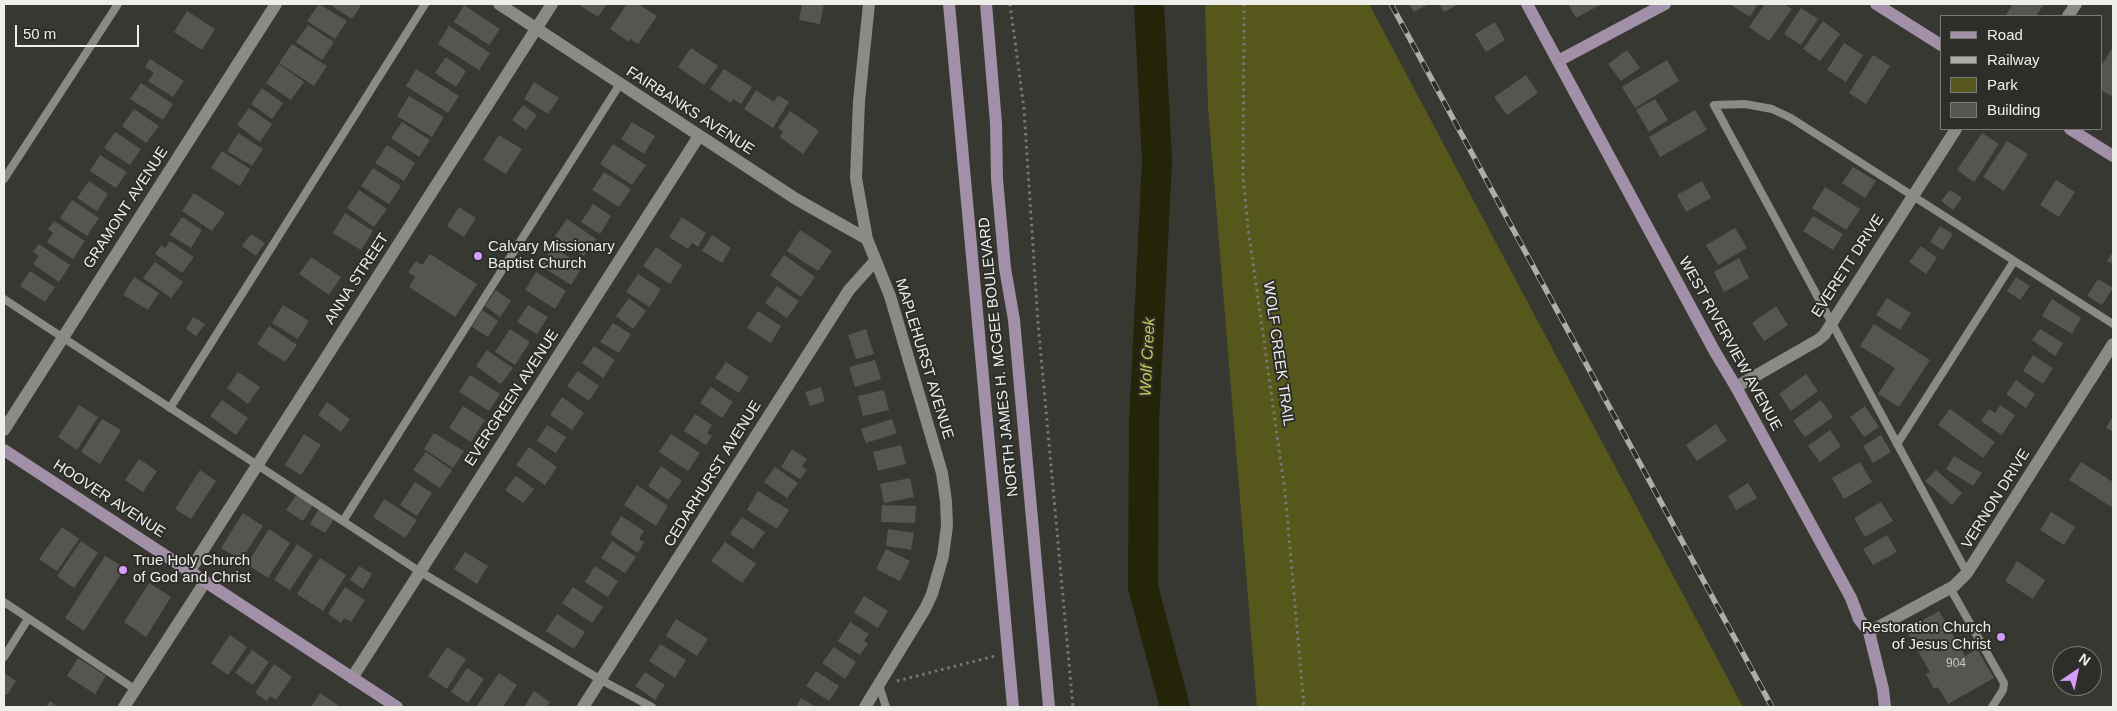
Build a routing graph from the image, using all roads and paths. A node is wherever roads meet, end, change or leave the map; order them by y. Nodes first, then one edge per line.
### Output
1 (118, 4) edge
2 (276, 4) edge
3 (425, 4) edge
4 (499, 4) edge
5 (552, 4) edge
6 (869, 4) edge
7 (949, 4) edge
8 (986, 4) edge
9 (1010, 4) edge
10 (1244, 4) edge
11 (1527, 4) edge
12 (1876, 4) edge
13 (2076, 4) edge
14 (1661, 5) edge
15 (2069, 15) edge
16 (536, 28) junction
17 (1940, 44) edge
18 (1558, 62) junction
19 (620, 84) junction
20 (1955, 130) edge
21 (2072, 130) edge
22 (699, 136) junction
23 (2113, 156) edge
24 (4, 179) edge
25 (1913, 196) junction
26 (868, 239) junction
27 (875, 261) junction
28 (2014, 261) junction
29 (4, 299) edge
30 (1831, 323) junction
31 (2113, 324) edge
32 (62, 338) junction
33 (2113, 344) edge
34 (1736, 387) junction
35 (170, 408) junction
36 (4, 430) edge
37 (1897, 444) junction
38 (4, 450) edge
39 (257, 465) junction
40 (343, 521) junction
41 (419, 571) junction
42 (189, 572) junction
43 (1967, 574) junction
44 (205, 582) junction
45 (1950, 588) junction
46 (4, 602) edge
47 (28, 619) junction
48 (1869, 632) junction
49 (1008, 652) junction
50 (4, 657) edge
51 (352, 678) junction
52 (601, 680) junction
53 (879, 685) junction
54 (136, 690) junction
55 (124, 707) edge
56 (397, 707) edge
57 (583, 707) edge
58 (652, 707) edge
59 (865, 707) edge
60 (886, 707) edge
61 (1013, 707) edge
62 (1049, 707) edge
63 (1073, 707) edge
64 (1304, 707) edge
65 (1885, 707) edge
66 (1992, 707) edge

1 - 24 lane
2 - 32 street, GRAMONT AVENUE
3 - 35 lane
4 - 16 street, FAIRBANKS AVENUE
5 - 16 street, ANNA STREET
6 - 26 street, MAPLEHURST AVENUE
7 - 49 street, NORTH JAMES H. MCGEE BOULEVARD
8 - 62 street, NORTH JAMES H. MCGEE BOULEVARD
9 - 63 path
10 - 64 path, WOLF CREEK TRAIL
11 - 18 street, WEST RIVERVIEW AVENUE
12 - 17 street
13 - 15 street
14 - 18 street
16 - 19 street, FAIRBANKS AVENUE
16 - 39 street, ANNA STREET
18 - 34 street, WEST RIVERVIEW AVENUE
19 - 22 street, FAIRBANKS AVENUE
19 - 40 lane
20 - 25 street, EVERETT DRIVE
21 - 23 street
22 - 26 street, FAIRBANKS AVENUE
22 - 41 street, EVERGREEN AVENUE
25 - 28 lane
25 - 30 street, EVERETT DRIVE
25 - 30 lane
26 - 27 street, MAPLEHURST AVENUE
27 - 52 street, CEDARHURST AVENUE
27 - 53 street, MAPLEHURST AVENUE
28 - 31 lane
28 - 37 lane
29 - 32 lane
30 - 34 street, EVERETT DRIVE
30 - 37 lane
32 - 35 lane
32 - 36 street, GRAMONT AVENUE
33 - 43 street, VERNON DRIVE
34 - 48 street, WEST RIVERVIEW AVENUE
35 - 39 lane
37 - 43 lane
38 - 42 street, HOOVER AVENUE
39 - 40 lane
39 - 42 street, ANNA STREET
40 - 41 lane
41 - 51 street, EVERGREEN AVENUE
41 - 52 lane
42 - 44 street, HOOVER AVENUE
43 - 45 street, VERNON DRIVE
44 - 51 street, HOOVER AVENUE
44 - 54 street
45 - 48 street, VERNON DRIVE
45 - 66 lane
46 - 47 lane
47 - 50 lane
47 - 54 lane
48 - 65 street, WEST RIVERVIEW AVENUE
49 - 53 path
49 - 61 street, NORTH JAMES H. MCGEE BOULEVARD
51 - 56 street, HOOVER AVENUE
52 - 57 street, CEDARHURST AVENUE
52 - 58 lane
53 - 59 street, MAPLEHURST AVENUE
53 - 60 lane
54 - 55 street

